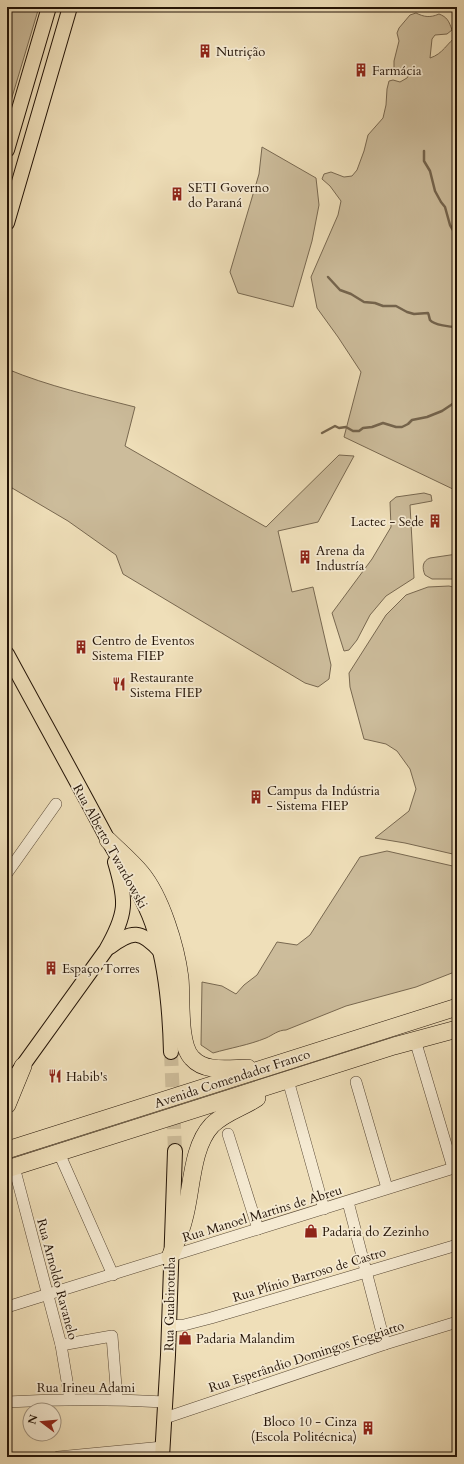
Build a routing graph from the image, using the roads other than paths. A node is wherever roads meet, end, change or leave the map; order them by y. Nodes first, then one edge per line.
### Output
1 (49, 7) edge
2 (70, 7) edge
3 (34, 58) junction
4 (54, 64) junction
5 (8, 145) edge
6 (7, 223) edge
7 (7, 654) edge
8 (56, 804) dead end
9 (108, 840) junction
10 (7, 873) edge
11 (106, 950) junction
12 (160, 951) junction
13 (457, 1007) edge
14 (457, 1029) edge
15 (416, 1040) junction
16 (171, 1052) tunnel mouth
17 (23, 1066) junction
18 (268, 1067) junction
19 (281, 1082) junction
20 (356, 1082) dead end
21 (7, 1085) edge
22 (7, 1105) edge
23 (228, 1134) dead end
24 (7, 1150) edge
25 (175, 1151) tunnel mouth
26 (59, 1153) junction
27 (455, 1167) edge
28 (11, 1168) edge
29 (387, 1188) junction
30 (348, 1202) junction
31 (324, 1209) junction
32 (258, 1229) junction
33 (457, 1245) edge
34 (170, 1257) junction
35 (367, 1271) junction
36 (113, 1274) junction
37 (47, 1295) junction
38 (7, 1307) edge
39 (457, 1322) edge
40 (169, 1326) junction
41 (385, 1344) junction
42 (61, 1345) junction
43 (70, 1399) junction
44 (117, 1399) junction
45 (7, 1402) edge
46 (166, 1402) junction
47 (164, 1418) junction
48 (162, 1452) edge
49 (58, 1457) edge

1 - 3 main road
2 - 4 main road
3 - 4 main road
3 - 5 main road
4 - 6 main road
7 - 9 main road, Rua Alberto Twardowski
8 - 10 street
9 - 11 main road
9 - 12 main road, Rua Alberto Twardowski
9 - 18 highway
11 - 12 main road
11 - 17 main road
12 - 16 main road, Rua Alberto Twardowski
13 - 18 highway, Avenida Comendador Franco
14 - 15 highway, Avenida Comendador Franco
15 - 19 highway, Avenida Comendador Franco
15 - 27 street
17 - 21 main road
17 - 22 highway
18 - 24 highway, Avenida Comendador Franco
19 - 26 highway, Avenida Comendador Franco
19 - 31 street
19 - 34 highway
20 - 29 street
23 - 32 street
25 - 34 main road, Rua Guabirotuba
26 - 28 highway, Avenida Comendador Franco
26 - 36 street
27 - 29 street, Rua Manoel Martins de Abreu
28 - 37 street, Rua Arnoldo Ravanelo
29 - 30 street, Rua Manoel Martins de Abreu
30 - 31 street, Rua Manoel Martins de Abreu
30 - 35 street
31 - 32 street, Rua Manoel Martins de Abreu
32 - 34 street, Rua Manoel Martins de Abreu
33 - 35 street, Rua Plínio Barroso de Castro
34 - 36 street, Rua Manoel Martins de Abreu
34 - 40 main road, Rua Guabirotuba
35 - 40 street, Rua Plínio Barroso de Castro
35 - 41 street
36 - 37 street, Rua Manoel Martins de Abreu
37 - 38 street, Rua Manoel Martins de Abreu
37 - 42 street, Rua Arnoldo Ravanelo
39 - 41 street, Rua Esperândio Domingos Foggiatto
40 - 46 main road, Rua Guabirotuba
41 - 47 street, Rua Esperândio Domingos Foggiatto
42 - 43 street, Rua Arnoldo Ravanelo
42 - 44 street
43 - 44 street, Rua Irineu Adami
43 - 45 street, Rua Irineu Adami
44 - 46 street, Rua Irineu Adami
46 - 47 main road, Rua Guabirotuba
47 - 48 main road, Rua Guabirotuba
48 - 49 street

